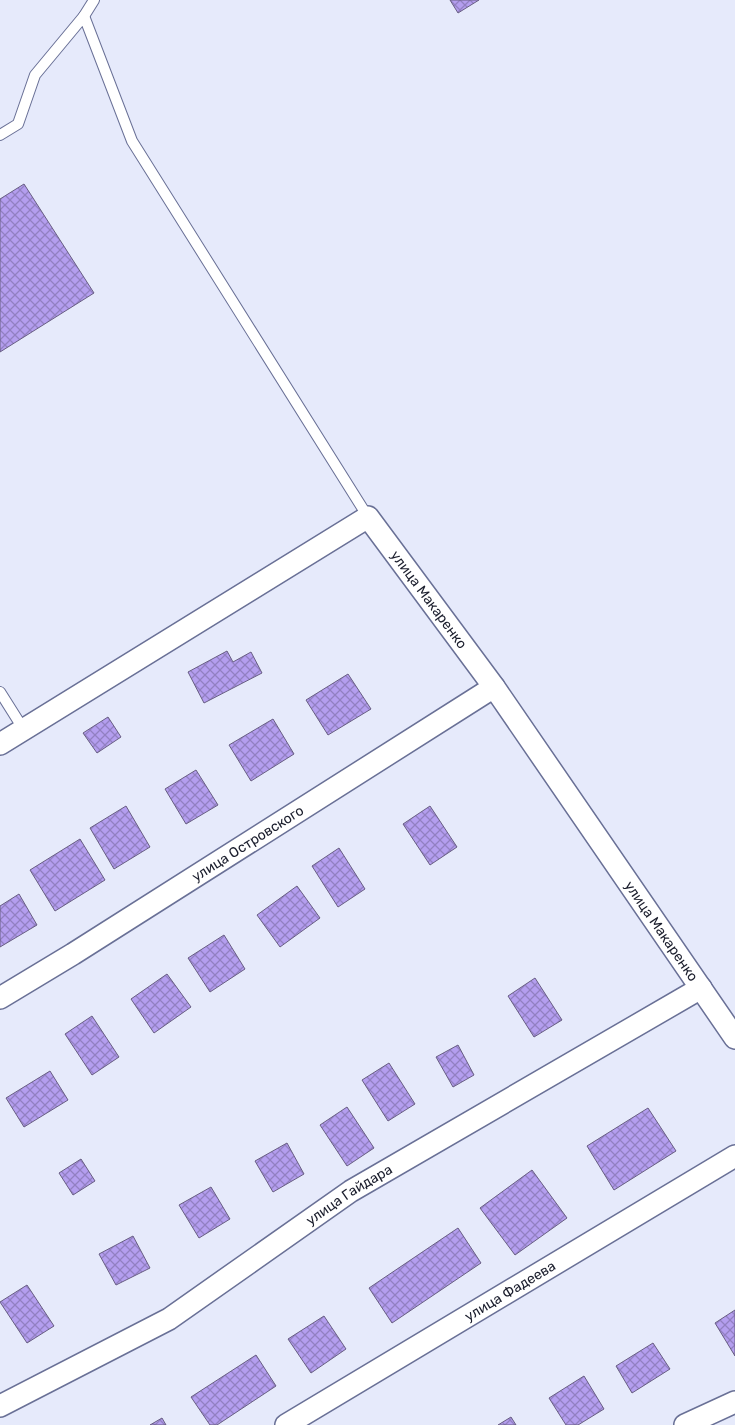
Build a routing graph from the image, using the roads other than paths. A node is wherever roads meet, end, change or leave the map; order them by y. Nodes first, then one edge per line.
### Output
1 (94, 0) edge
2 (84, 16) junction
3 (0, 135) edge
4 (368, 517) junction
5 (494, 687) junction
6 (0, 692) edge
7 (24, 730) junction
8 (0, 744) edge
9 (701, 988) junction
10 (0, 998) edge
11 (735, 1038) edge
12 (735, 1156) edge
13 (735, 1402) edge
14 (0, 1406) edge
15 (286, 1425) edge
16 (685, 1425) edge

1 - 2 lane
2 - 3 lane
2 - 4 lane
4 - 5 street, улица Макаренко
4 - 7 street
5 - 9 street, улица Макаренко
5 - 10 street, улица Островского
6 - 7 lane
7 - 8 street
9 - 11 street, улица Макаренко
9 - 14 street, улица Гайдара
12 - 15 street, улица Фадеева
13 - 16 street

